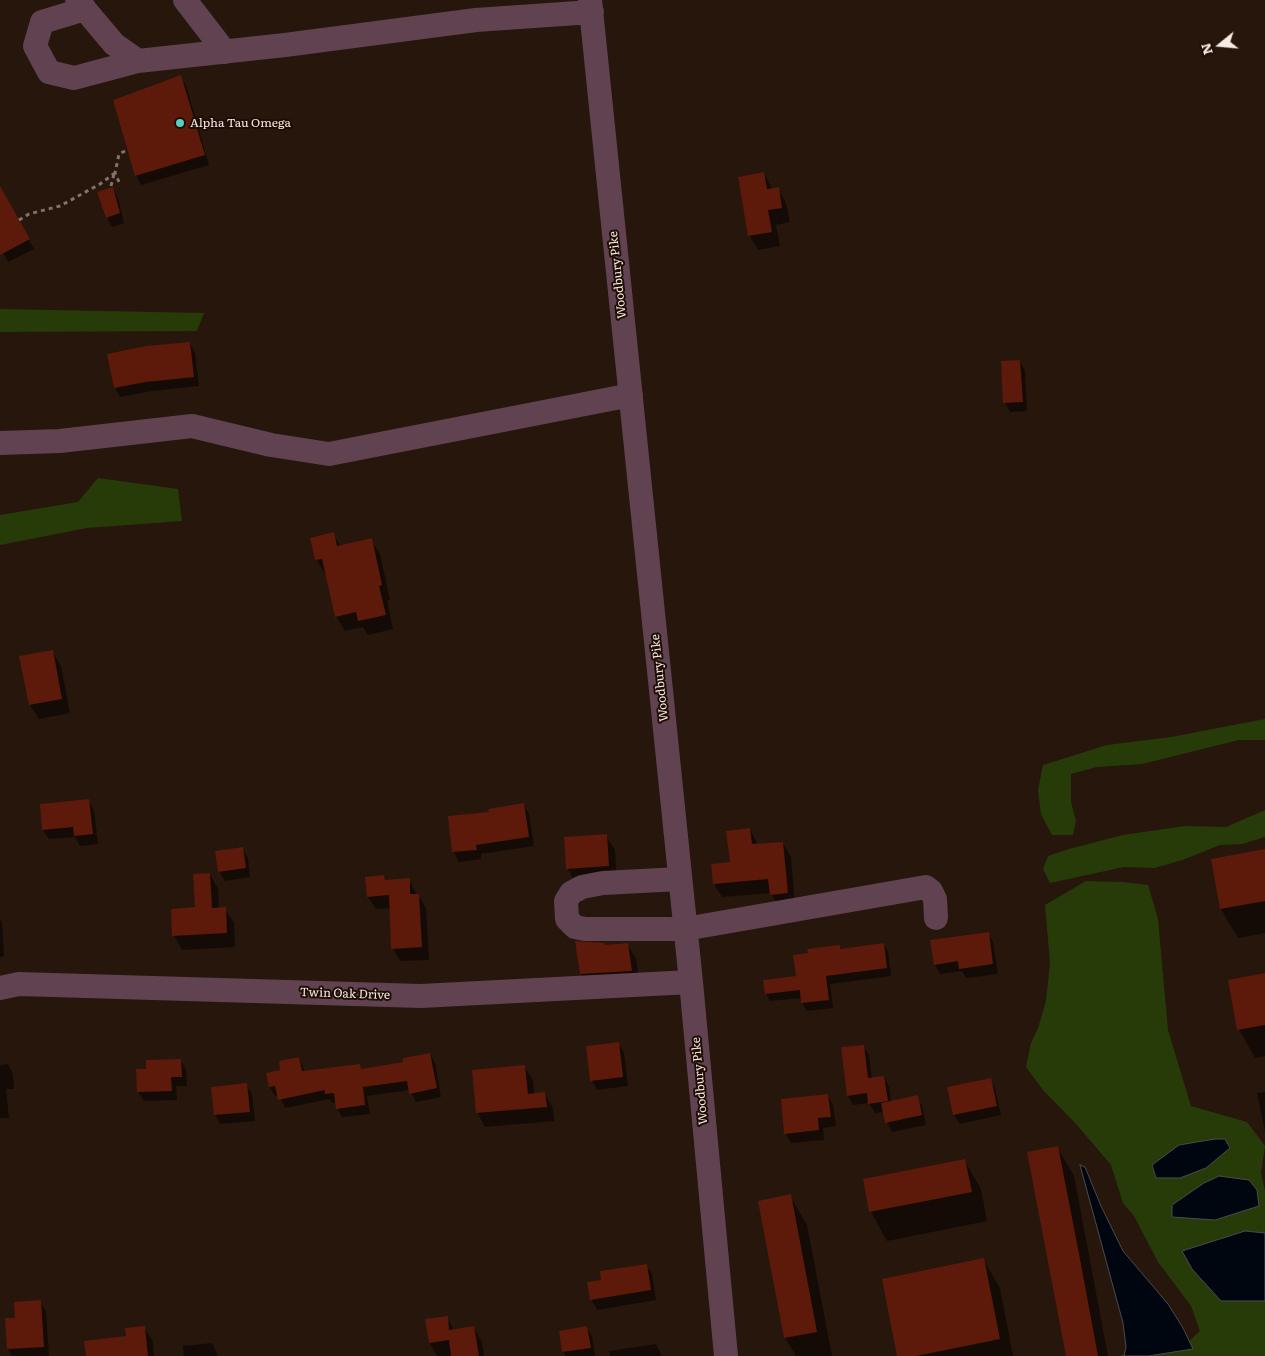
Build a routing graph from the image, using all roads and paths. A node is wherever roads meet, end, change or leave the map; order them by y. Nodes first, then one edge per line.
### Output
1 (186, 0) edge
2 (81, 5) edge
3 (591, 6) edge
4 (225, 52) junction
5 (138, 61) junction
6 (125, 151) dead end
7 (115, 173) junction
8 (119, 182) dead end
9 (111, 186) dead end
10 (19, 220) dead end
11 (631, 395) junction
12 (0, 443) edge
13 (680, 879) junction
14 (936, 918) dead end
15 (685, 929) junction
16 (691, 982) junction
17 (0, 988) edge
18 (726, 1356) edge

1 - 4 street
2 - 5 street
2 - 5 street
3 - 4 street
3 - 11 street, Woodbury Pike
4 - 5 street
6 - 7 path
7 - 8 path
7 - 9 path
7 - 10 path
11 - 12 street
11 - 13 street, Woodbury Pike
13 - 15 street, Woodbury Pike
13 - 15 street
14 - 15 street
15 - 16 street, Woodbury Pike
16 - 17 street, Twin Oak Drive
16 - 18 street, Woodbury Pike

